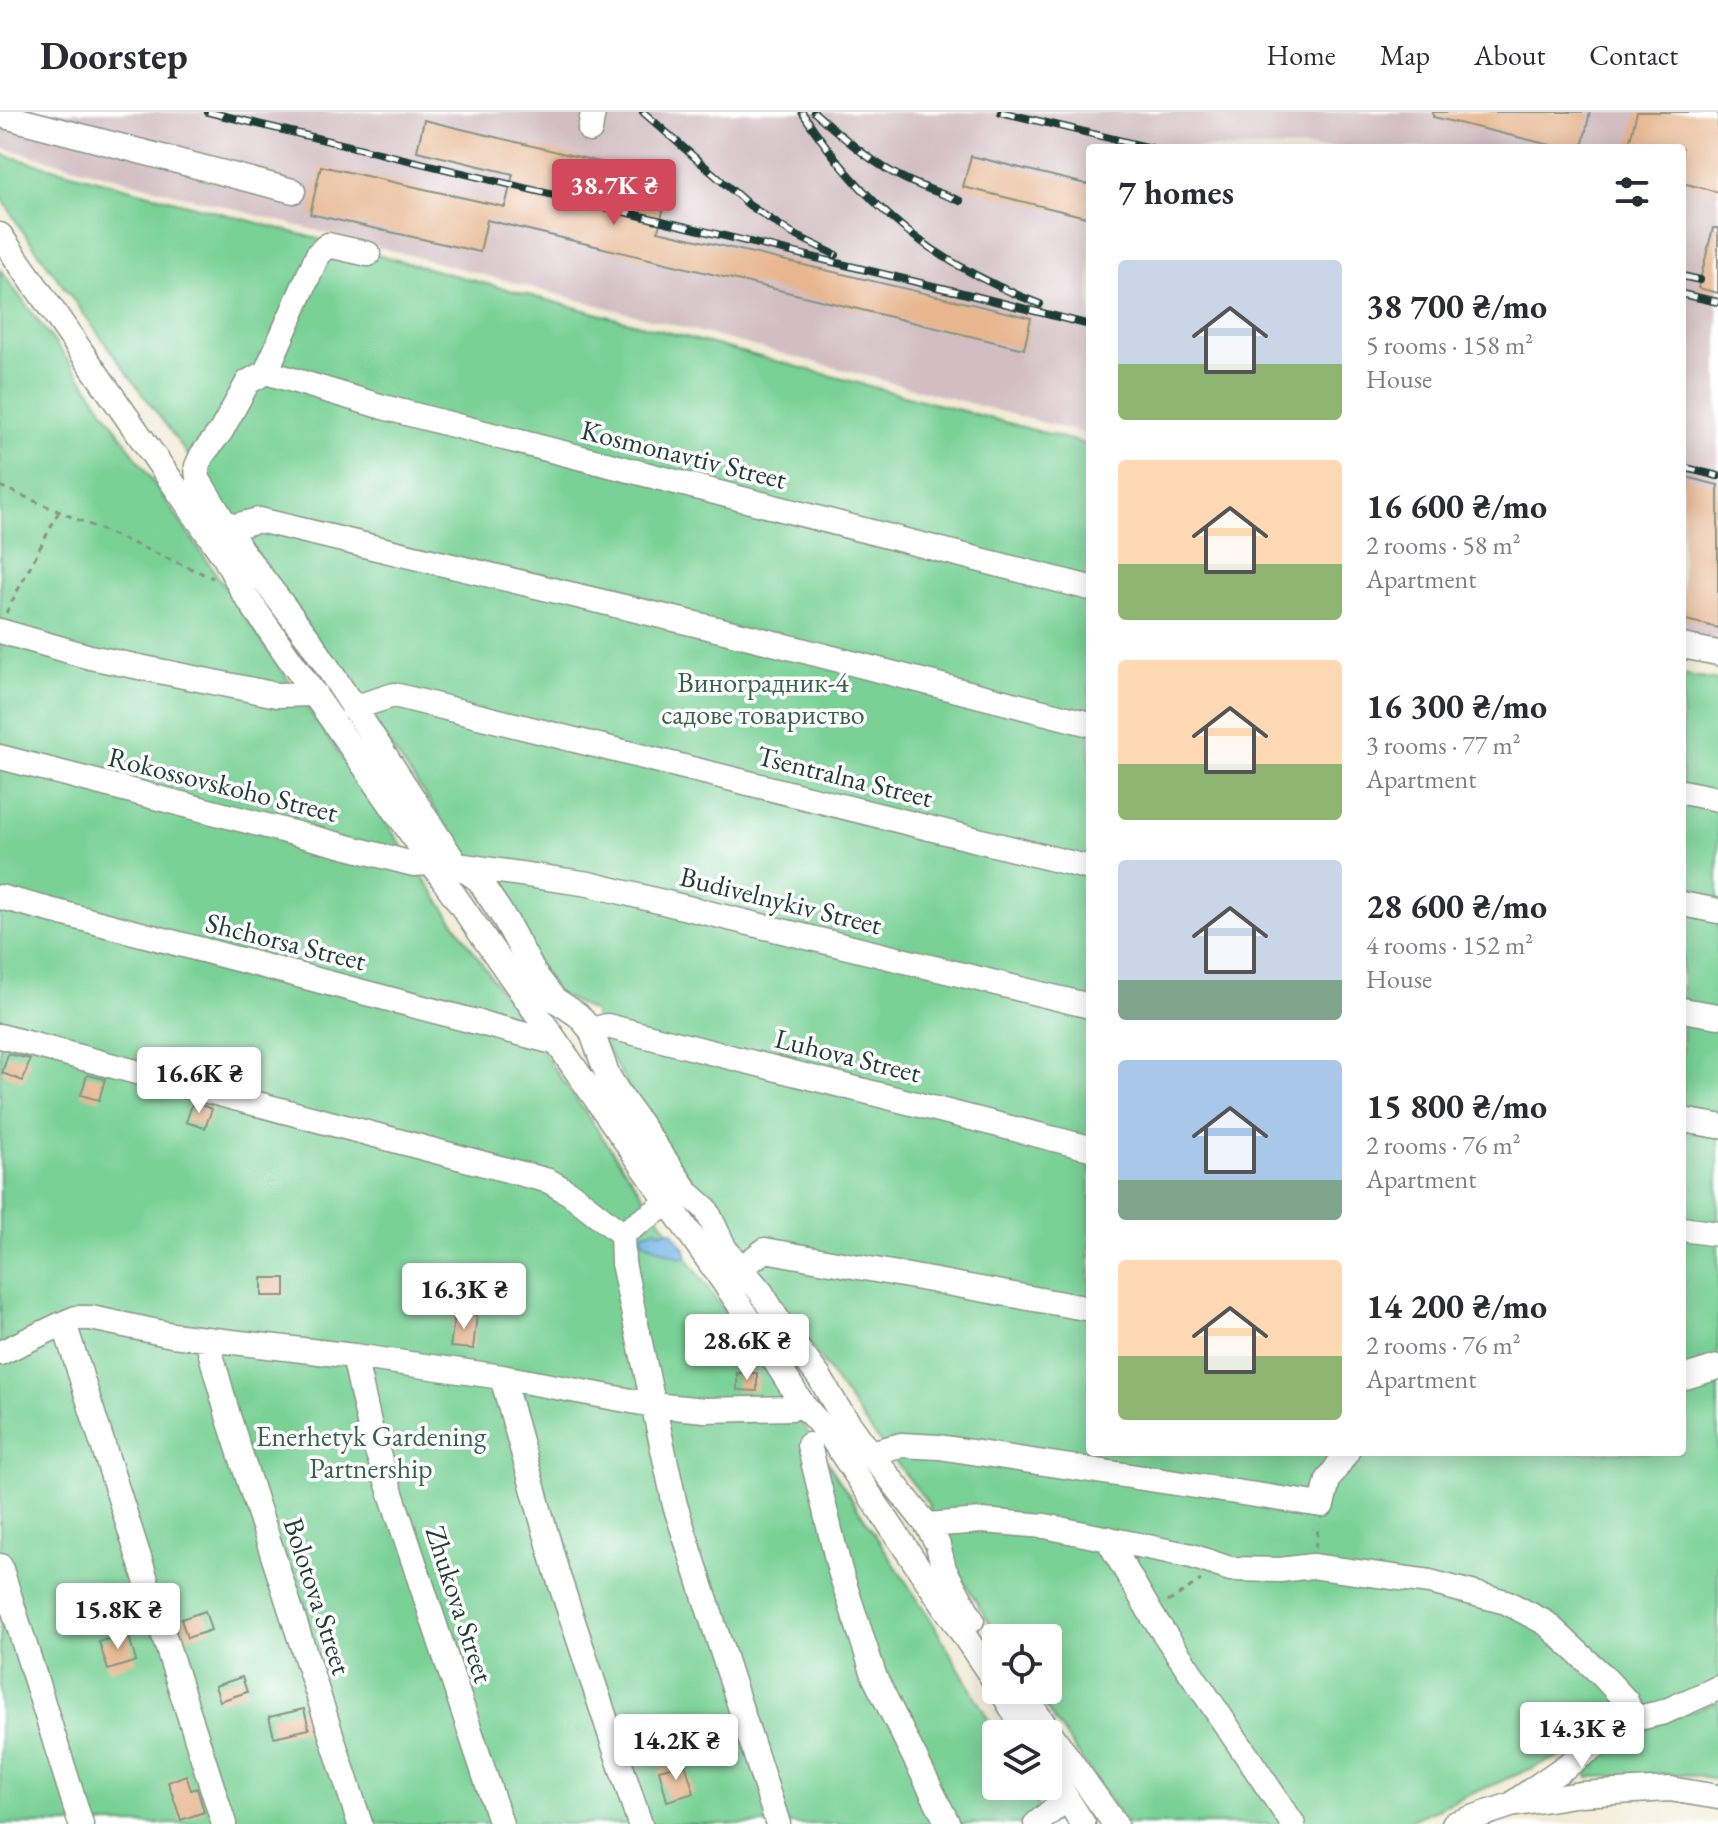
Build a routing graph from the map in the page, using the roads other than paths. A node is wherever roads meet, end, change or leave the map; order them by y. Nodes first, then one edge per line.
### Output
1 (0, 115) edge
2 (293, 191) dead end
3 (0, 235) edge
4 (368, 254) dead end
5 (266, 372) junction
6 (227, 528) junction
7 (1086, 587) edge
8 (0, 631) edge
9 (1686, 647) edge
10 (1718, 653) edge
11 (315, 694) junction
12 (353, 708) junction
13 (1086, 723) edge
14 (0, 757) edge
15 (1686, 793) edge
16 (1718, 799) edge
17 (431, 863) junction
18 (456, 864) junction
19 (1086, 867) edge
20 (0, 897) edge
21 (1686, 905) edge
22 (1718, 911) edge
23 (1086, 1005) edge
24 (1686, 1011) edge
25 (1718, 1016) edge
26 (591, 1030) junction
27 (0, 1036) edge
28 (557, 1043) junction
29 (1686, 1121) edge
30 (1718, 1126) edge
31 (1086, 1147) edge
32 (668, 1203) junction
33 (1686, 1230) edge
34 (622, 1234) junction
35 (1718, 1234) edge
36 (741, 1268) junction
37 (1086, 1308) edge
38 (64, 1323) junction
39 (207, 1340) junction
40 (0, 1353) edge
41 (354, 1356) junction
42 (1718, 1367) edge
43 (502, 1377) junction
44 (1686, 1377) edge
45 (653, 1405) junction
46 (803, 1405) junction
47 (809, 1445) dead end
48 (870, 1453) junction
49 (1344, 1456) edge
50 (927, 1525) junction
51 (1107, 1538) junction
52 (0, 1566) edge
53 (982, 1635) edge
54 (982, 1662) edge
55 (1718, 1688) edge
56 (1030, 1704) edge
57 (1634, 1719) junction
58 (1062, 1792) edge
59 (1718, 1797) edge
60 (1066, 1799) junction
61 (1511, 1805) junction
62 (81, 1824) edge
63 (224, 1824) edge
64 (360, 1824) edge
65 (501, 1824) edge
66 (640, 1824) edge
67 (778, 1824) edge
68 (948, 1824) edge
69 (1036, 1824) edge
70 (1083, 1824) edge
71 (1115, 1824) edge
72 (1293, 1824) edge
73 (1454, 1824) edge

1 - 2 street
3 - 11 street
4 - 5 street
5 - 6 street
5 - 7 street, Kosmonavtiv Street
6 - 12 street
6 - 13 street
8 - 11 street
9 - 10 street
11 - 17 street
12 - 18 street
12 - 19 street, Tsentralna Street
14 - 17 street, Rokossovskoho Street
15 - 16 street
17 - 28 street
18 - 23 street, Budivelnykiv Street
18 - 26 street
20 - 28 street, Shchorsa Street
21 - 22 street
24 - 25 street
26 - 31 street, Luhova Street
26 - 36 street
27 - 34 street
28 - 32 street
29 - 30 street
32 - 34 street
32 - 46 street
33 - 35 street
34 - 45 street
36 - 37 street
36 - 48 street
38 - 39 street
38 - 40 street
38 - 63 street
39 - 41 street
39 - 64 street, Bolotova Street
41 - 43 street
41 - 65 street, Zhukova Street
42 - 44 street
43 - 45 street
43 - 66 street
45 - 46 street
45 - 67 street
46 - 54 street
47 - 68 street
48 - 49 street
48 - 50 street
50 - 51 street
50 - 53 street
51 - 57 street
51 - 72 street
52 - 62 street
55 - 57 street
56 - 71 street
57 - 61 street
58 - 60 street
59 - 61 street
60 - 69 street
60 - 70 street
61 - 73 street

